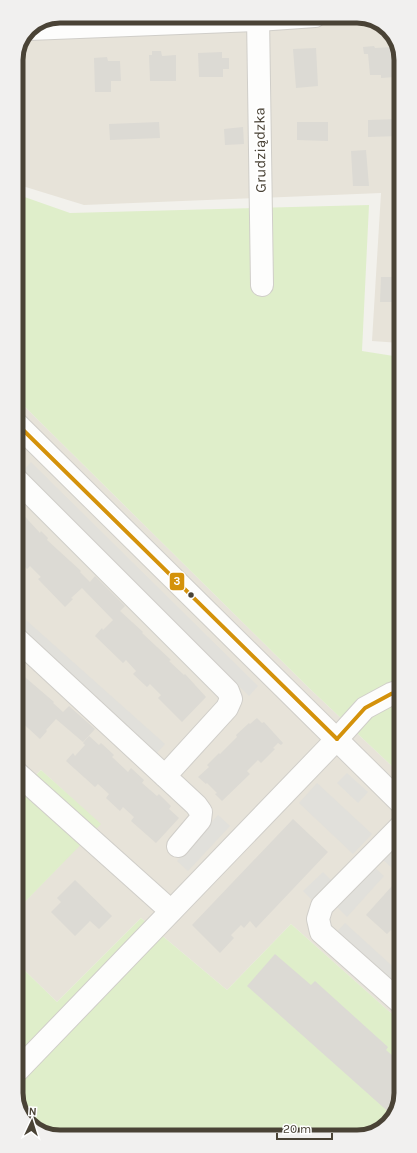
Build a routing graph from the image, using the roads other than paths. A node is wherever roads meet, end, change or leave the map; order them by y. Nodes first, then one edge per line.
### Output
1 (154, 23) edge
2 (258, 23) edge
3 (41, 28) edge
4 (262, 285) dead end
5 (23, 436) edge
6 (23, 486) edge
7 (23, 645) edge
8 (394, 693) edge
9 (337, 739) junction
10 (165, 776) junction
11 (23, 778) edge
12 (394, 796) edge
13 (394, 833) edge
14 (178, 846) dead end
15 (171, 911) junction
16 (394, 998) edge
17 (23, 1065) edge

1 - 3 street
2 - 4 street, Grudziądzka
5 - 9 street
6 - 10 street
7 - 10 street
8 - 9 street
9 - 12 street
9 - 15 street
10 - 14 street
11 - 15 street
13 - 16 street
15 - 17 street

